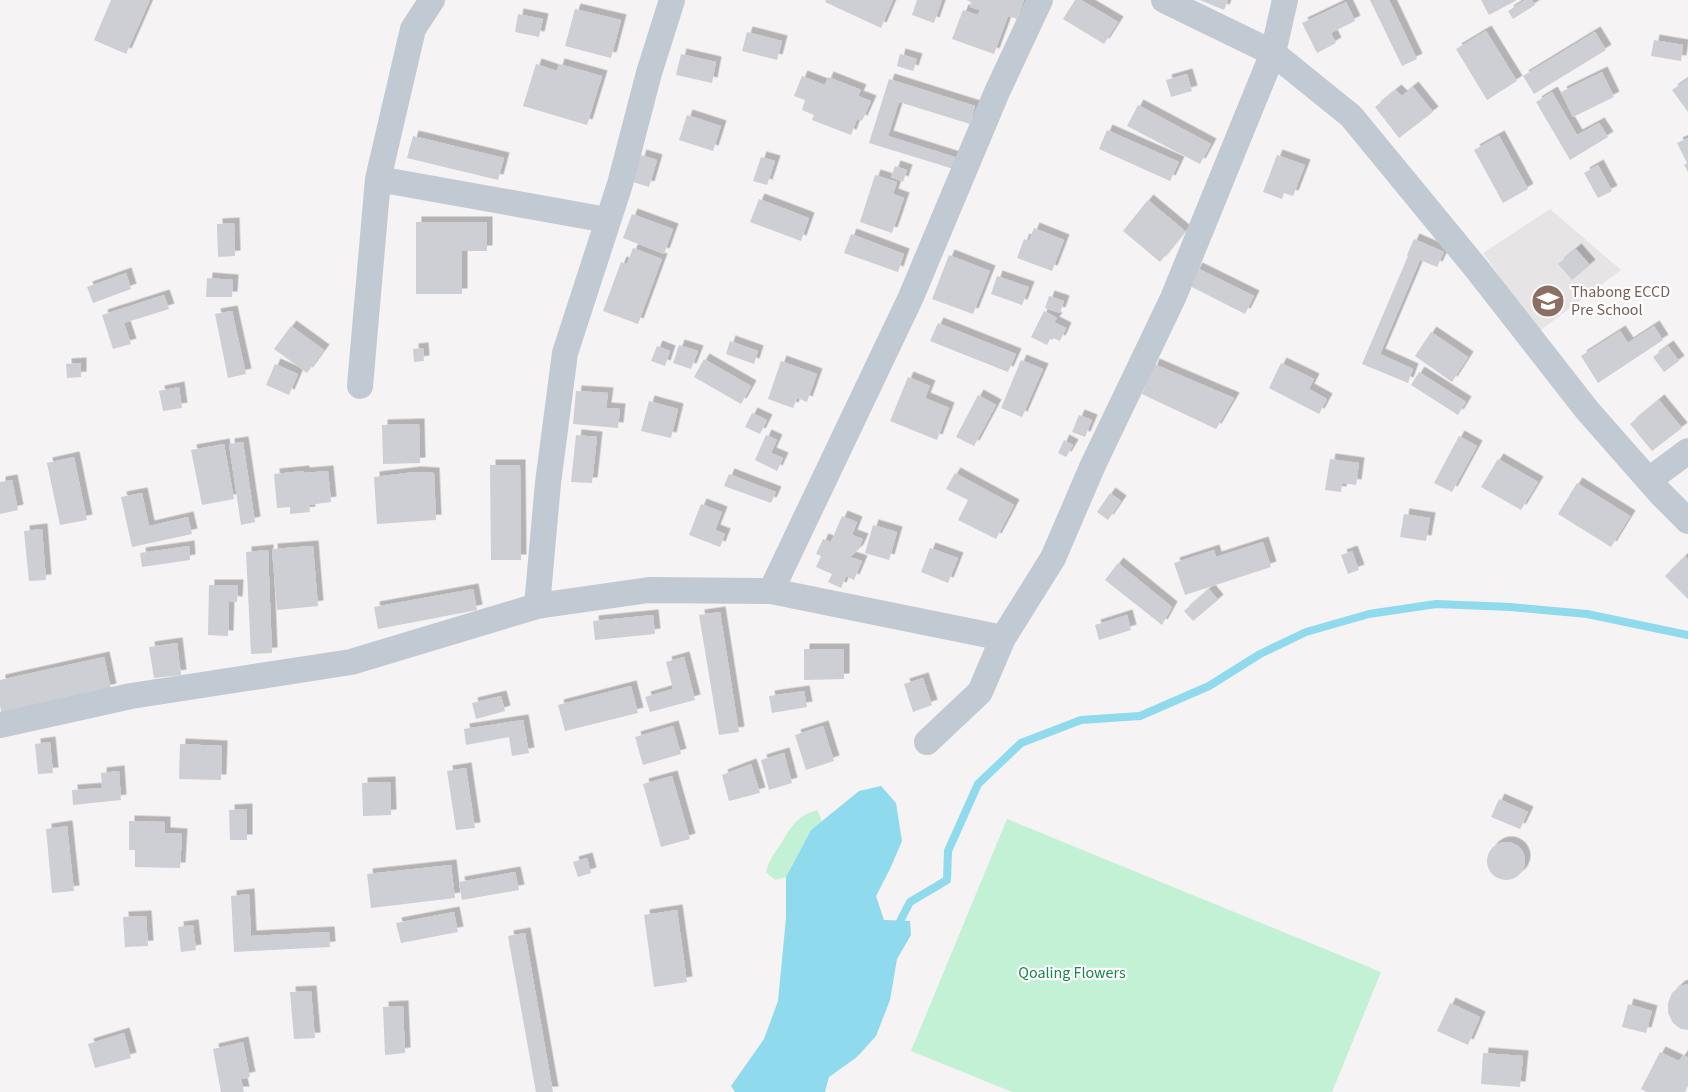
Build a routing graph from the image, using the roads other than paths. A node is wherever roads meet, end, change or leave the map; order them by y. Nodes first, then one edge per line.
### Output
1 (432, 0) edge
2 (672, 0) edge
3 (1040, 0) edge
4 (1164, 0) edge
5 (1285, 0) edge
6 (1273, 52) junction
7 (378, 178) junction
8 (607, 220) junction
9 (360, 386) dead end
10 (1688, 451) edge
11 (1649, 480) junction
12 (1688, 521) edge
13 (771, 591) junction
14 (537, 606) junction
15 (1003, 638) junction
16 (0, 725) edge
17 (927, 742) dead end

1 - 7 street
2 - 8 street
3 - 13 street
4 - 6 street
5 - 6 street
6 - 11 street
6 - 15 street
7 - 8 street
7 - 9 street
8 - 14 street
10 - 11 street
11 - 12 street
13 - 14 street
13 - 15 street
14 - 16 street
15 - 17 street

